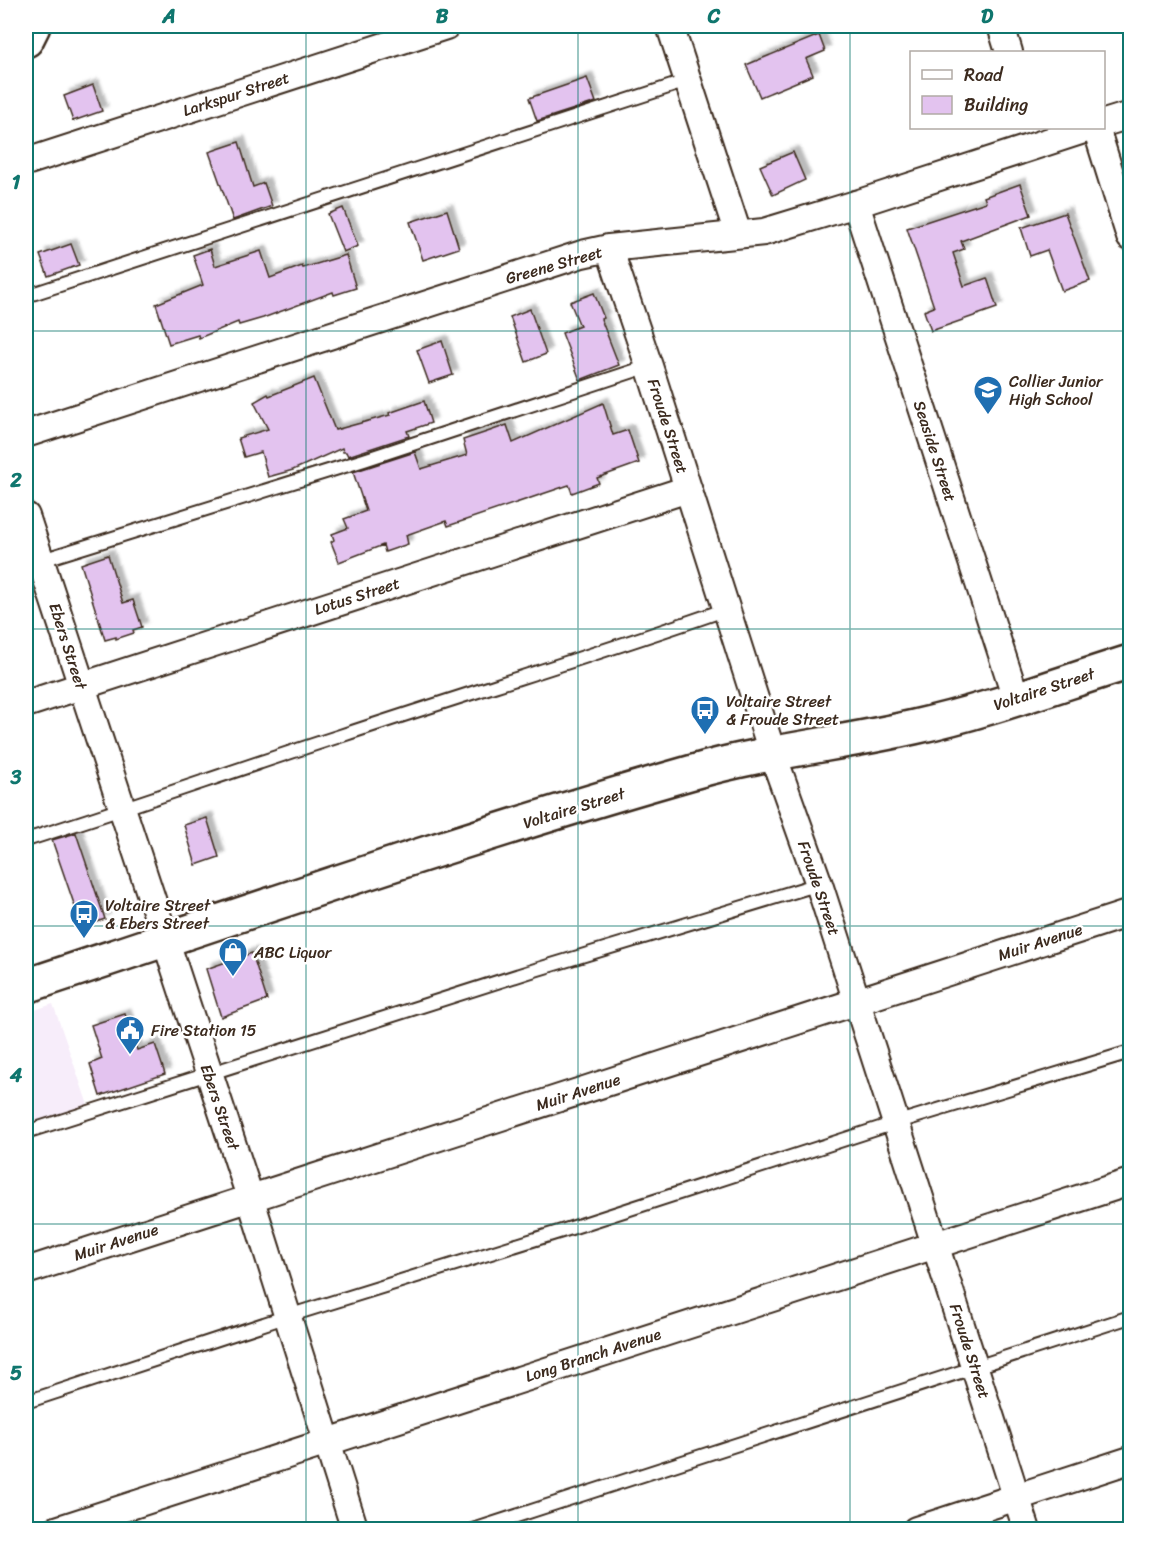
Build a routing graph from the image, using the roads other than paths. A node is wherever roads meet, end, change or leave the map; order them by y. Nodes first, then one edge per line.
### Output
1 (33, 26) edge
2 (446, 26) edge
3 (670, 26) edge
4 (1000, 26) edge
5 (26, 40) edge
6 (1009, 51) edge
7 (687, 81) junction
8 (1131, 115) edge
9 (1105, 123) edge
10 (1083, 129) edge
11 (1096, 129) edge
12 (1036, 136) edge
13 (26, 162) edge
14 (856, 204) junction
15 (738, 234) junction
16 (1131, 237) edge
17 (609, 248) junction
18 (26, 296) edge
19 (649, 366) junction
20 (26, 434) edge
21 (688, 489) junction
22 (26, 516) edge
23 (33, 563) edge
24 (727, 609) junction
25 (1131, 662) edge
26 (82, 686) junction
27 (1016, 698) junction
28 (26, 704) edge
29 (772, 752) junction
30 (122, 810) junction
31 (26, 840) edge
32 (819, 884) junction
33 (1131, 913) edge
34 (166, 939) junction
35 (26, 986) edge
36 (856, 1001) junction
37 (1131, 1052) edge
38 (208, 1072) junction
39 (895, 1123) junction
40 (26, 1132) edge
41 (1131, 1182) edge
42 (250, 1197) junction
43 (935, 1246) junction
44 (26, 1271) edge
45 (288, 1316) junction
46 (1131, 1317) edge
47 (975, 1366) junction
48 (26, 1402) edge
49 (327, 1441) junction
50 (1131, 1460) edge
51 (1017, 1497) junction
52 (57, 1530) edge
53 (355, 1530) edge
54 (473, 1530) edge
55 (916, 1530) edge
56 (1027, 1530) edge

1 - 5 main road
2 - 13 street, Larkspur Street
3 - 7 street
4 - 6 street
7 - 15 street
7 - 18 lane
8 - 9 street
10 - 12 street, Greene Street
11 - 16 street
12 - 14 street, Greene Street
14 - 15 street, Greene Street
14 - 27 street, Seaside Street
15 - 17 street, Greene Street
17 - 19 street, Froude Street
17 - 20 street, Greene Street
19 - 21 street, Froude Street
19 - 23 lane
21 - 24 street, Froude Street
21 - 26 street, Lotus Street
22 - 23 street, Ebers Street
23 - 26 street, Ebers Street
24 - 29 street, Froude Street
24 - 30 lane
25 - 27 main road, Voltaire Street
26 - 28 street, Lotus Street
26 - 30 street, Ebers Street
27 - 29 main road, Voltaire Street
29 - 32 street, Froude Street
29 - 34 main road, Voltaire Street
30 - 31 lane
30 - 34 street, Ebers Street
32 - 36 street, Froude Street
32 - 38 lane
33 - 36 street, Muir Avenue
34 - 35 main road, Voltaire Street
34 - 38 street, Ebers Street
36 - 39 street, Froude Street
36 - 42 street, Muir Avenue
37 - 39 lane
38 - 40 lane
38 - 42 street, Ebers Street
39 - 43 street, Froude Street
39 - 45 lane
41 - 43 street, Long Branch Avenue
42 - 44 street, Muir Avenue
42 - 45 street, Ebers Street
43 - 47 street, Froude Street
43 - 49 street, Long Branch Avenue
45 - 48 lane
45 - 49 street, Ebers Street
46 - 47 lane
47 - 51 street, Froude Street
47 - 54 lane
49 - 52 street, Long Branch Avenue
49 - 53 street, Ebers Street
50 - 51 street
51 - 55 street
51 - 56 street, Froude Street

